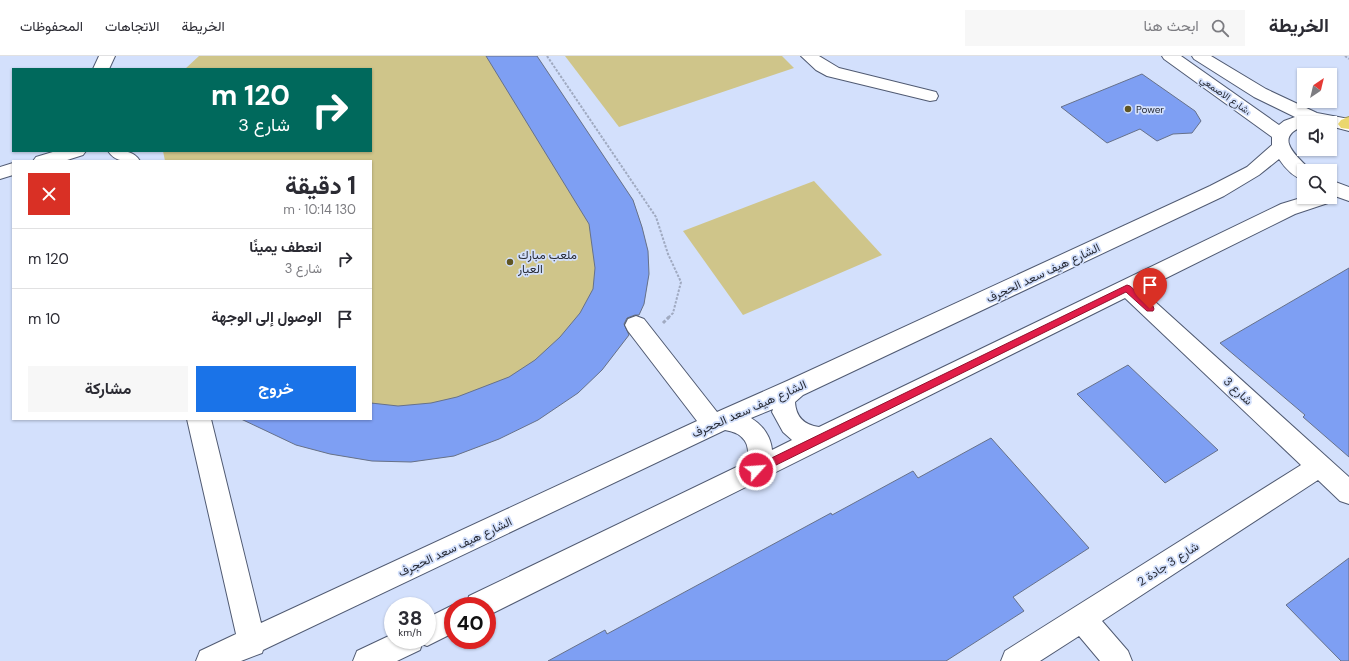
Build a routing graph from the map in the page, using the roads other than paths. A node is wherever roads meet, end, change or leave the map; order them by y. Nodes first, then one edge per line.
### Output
1 (106, 56) edge
2 (809, 56) edge
3 (1170, 56) edge
4 (1200, 56) edge
5 (101, 68) edge
6 (930, 96) dead end
7 (1308, 116) edge
8 (1297, 122) edge
9 (1337, 122) edge
10 (1348, 124) edge
11 (1281, 141) junction
12 (74, 152) edge
13 (118, 152) edge
14 (46, 160) edge
15 (130, 160) edge
16 (1297, 168) edge
17 (12, 169) edge
18 (0, 173) edge
19 (1303, 204) edge
20 (1127, 288) junction
21 (642, 332) road end
22 (796, 388) junction
23 (199, 420) edge
24 (718, 423) junction
25 (821, 438) junction
26 (1320, 466) junction
27 (756, 470) junction
28 (1349, 493) edge
29 (496, 598) edge
30 (1082, 618) junction
31 (252, 643) junction
32 (392, 649) edge
33 (210, 661) edge
34 (367, 661) edge
35 (1016, 661) edge
36 (1118, 661) edge

1 - 5 street
2 - 6 street
3 - 11 street, شارع الاصمعي،
4 - 7 street, شارع الاصمعي،
8 - 11 street, الشارع هيف سعد الحجرف
9 - 10 street
11 - 16 street
11 - 22 street, الشارع هيف سعد الحجرف
12 - 14 street
13 - 15 street
17 - 18 street
19 - 20 street
20 - 25 street
20 - 26 street, شارع 3
21 - 24 street
22 - 24 street, الشارع هيف سعد الحجرف
22 - 25 street
23 - 31 street
24 - 27 street
24 - 31 street, الشارع هيف سعد الحجرف
25 - 27 street
26 - 28 street, شارع 3
26 - 30 street, شارع 3 جادة 2
27 - 29 street
30 - 35 street, شارع 3 جادة 2
30 - 36 street
31 - 33 street, الشارع هيف سعد الحجرف
32 - 34 street

